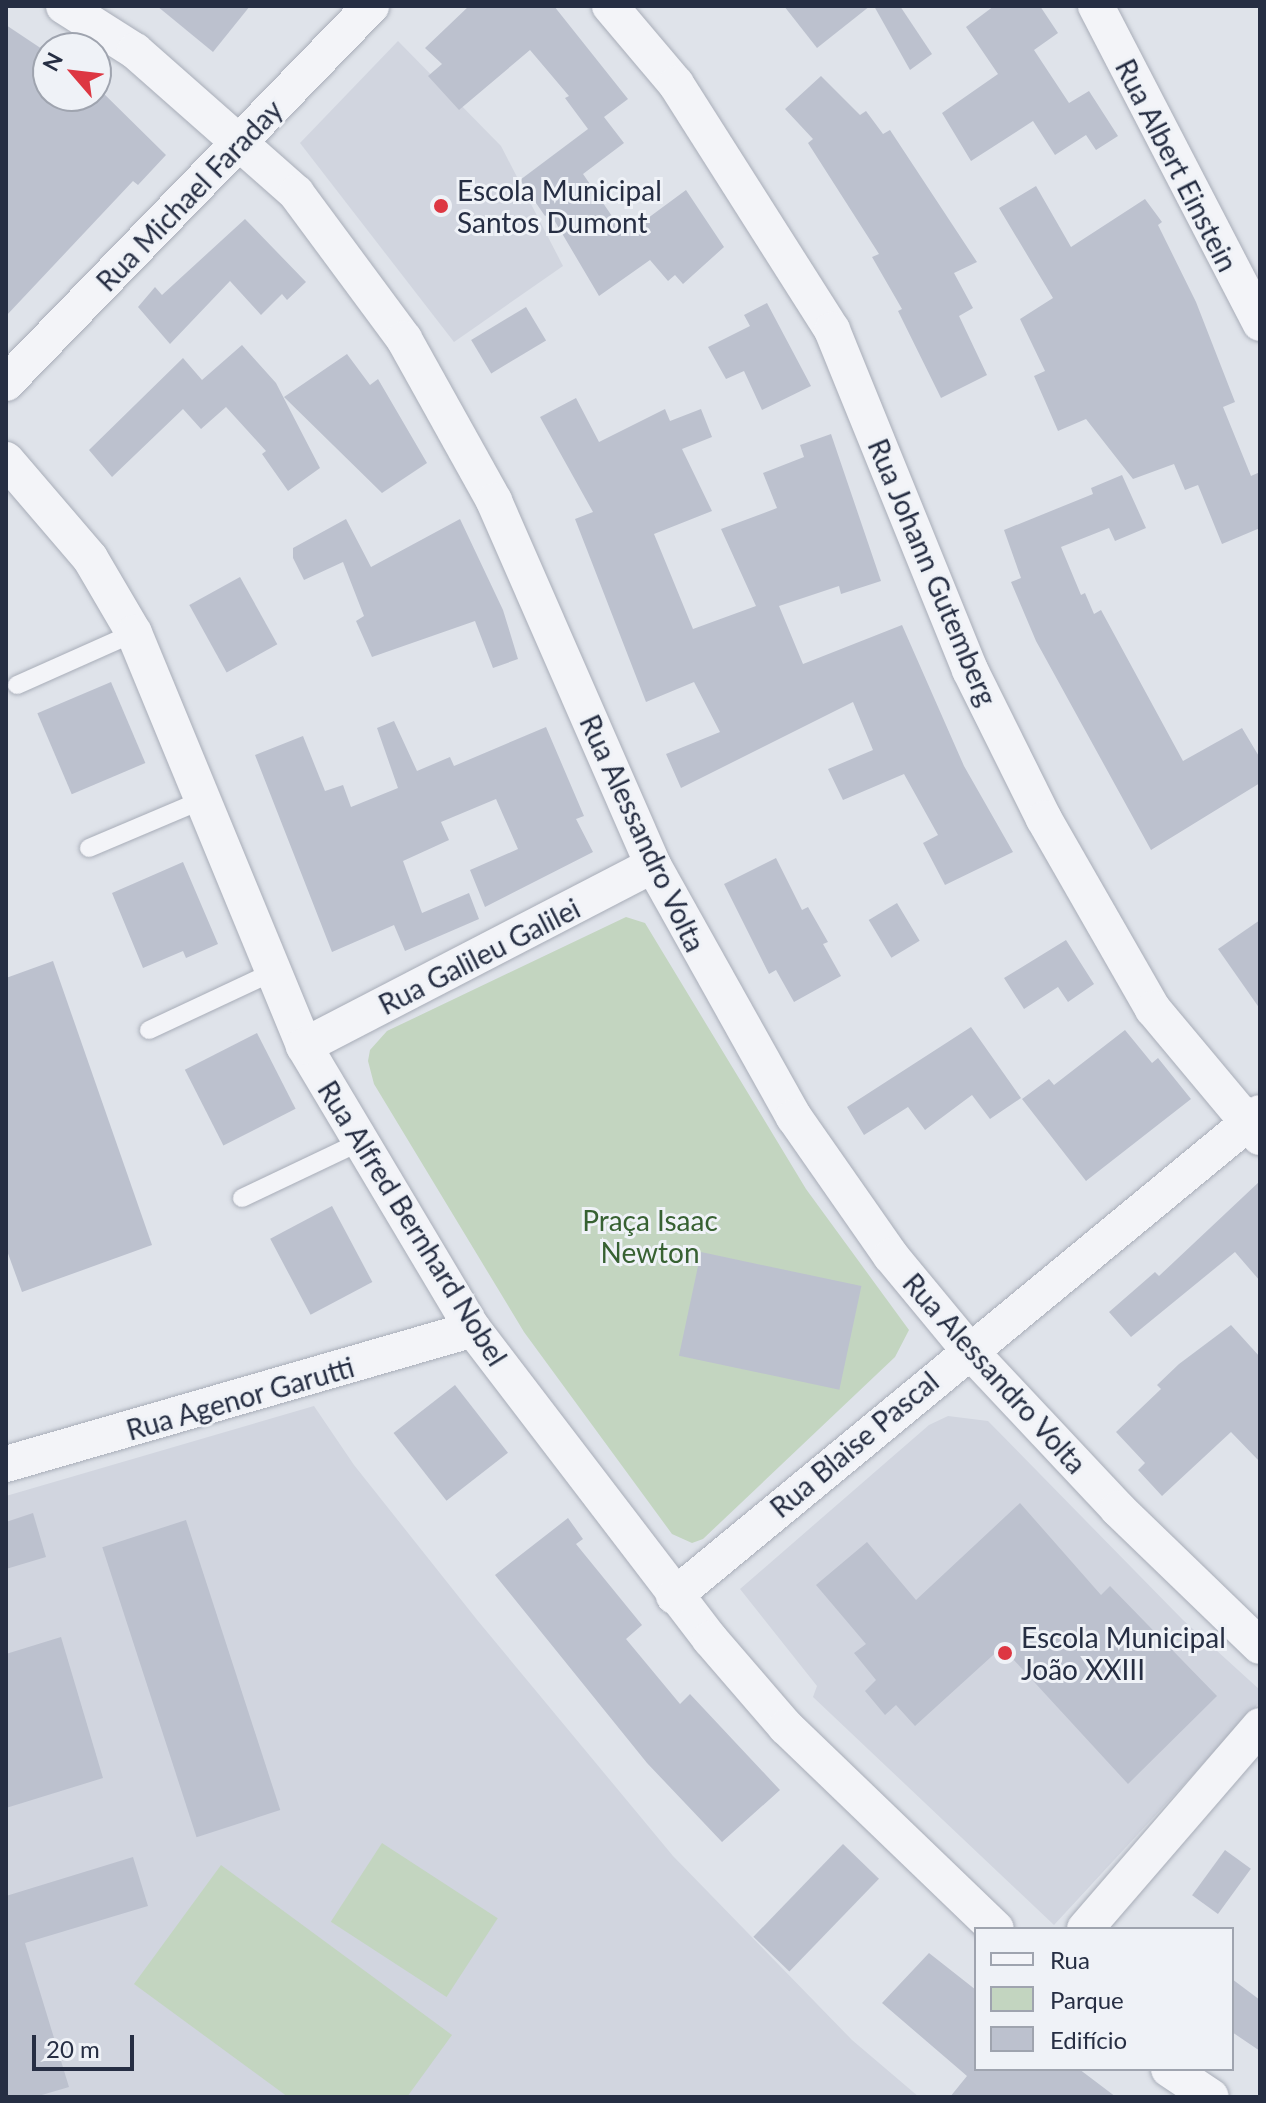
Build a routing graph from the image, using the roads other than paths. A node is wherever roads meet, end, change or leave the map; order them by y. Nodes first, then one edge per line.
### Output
1 (64, 6) edge
2 (371, 6) edge
3 (610, 6) edge
4 (1096, 6) edge
5 (240, 144) junction
6 (1260, 323) edge
7 (6, 383) edge
8 (6, 460) edge
9 (134, 633) junction
10 (17, 685) dead end
11 (202, 800) junction
12 (89, 848) dead end
13 (653, 865) junction
14 (273, 972) junction
15 (149, 1030) dead end
16 (304, 1046) junction
17 (1256, 1125) edge
18 (360, 1142) junction
19 (242, 1198) dead end
20 (473, 1329) junction
21 (968, 1349) junction
22 (6, 1464) edge
23 (674, 1596) junction
24 (1260, 1646) edge
25 (1260, 1726) edge
26 (994, 1927) edge
27 (1087, 1927) edge
28 (1172, 2071) edge
29 (1211, 2097) edge

1 - 5 street, Rua Alessandro Volta
2 - 5 street, Rua Michael Faraday
3 - 17 street, Rua Johann Gutemberg
4 - 6 street, Rua Albert Einstein
5 - 7 street, Rua Michael Faraday
5 - 13 street, Rua Alessandro Volta
8 - 9 street, Rua Alfred Bernhard Nobel
9 - 10 lane
9 - 11 street, Rua Alfred Bernhard Nobel
11 - 12 lane
11 - 14 street, Rua Alfred Bernhard Nobel
13 - 16 street, Rua Galileu Galilei
13 - 21 street, Rua Alessandro Volta
14 - 15 lane
14 - 16 street, Rua Alfred Bernhard Nobel
16 - 18 street, Rua Alfred Bernhard Nobel
17 - 21 street, Rua Blaise Pascal
18 - 19 lane
18 - 20 street, Rua Alfred Bernhard Nobel
20 - 22 street, Rua Agenor Garutti
20 - 23 street, Rua Alfred Bernhard Nobel
21 - 23 street, Rua Blaise Pascal
21 - 24 street, Rua Alessandro Volta
23 - 26 street, Rua Alfred Bernhard Nobel
25 - 27 street
28 - 29 street

